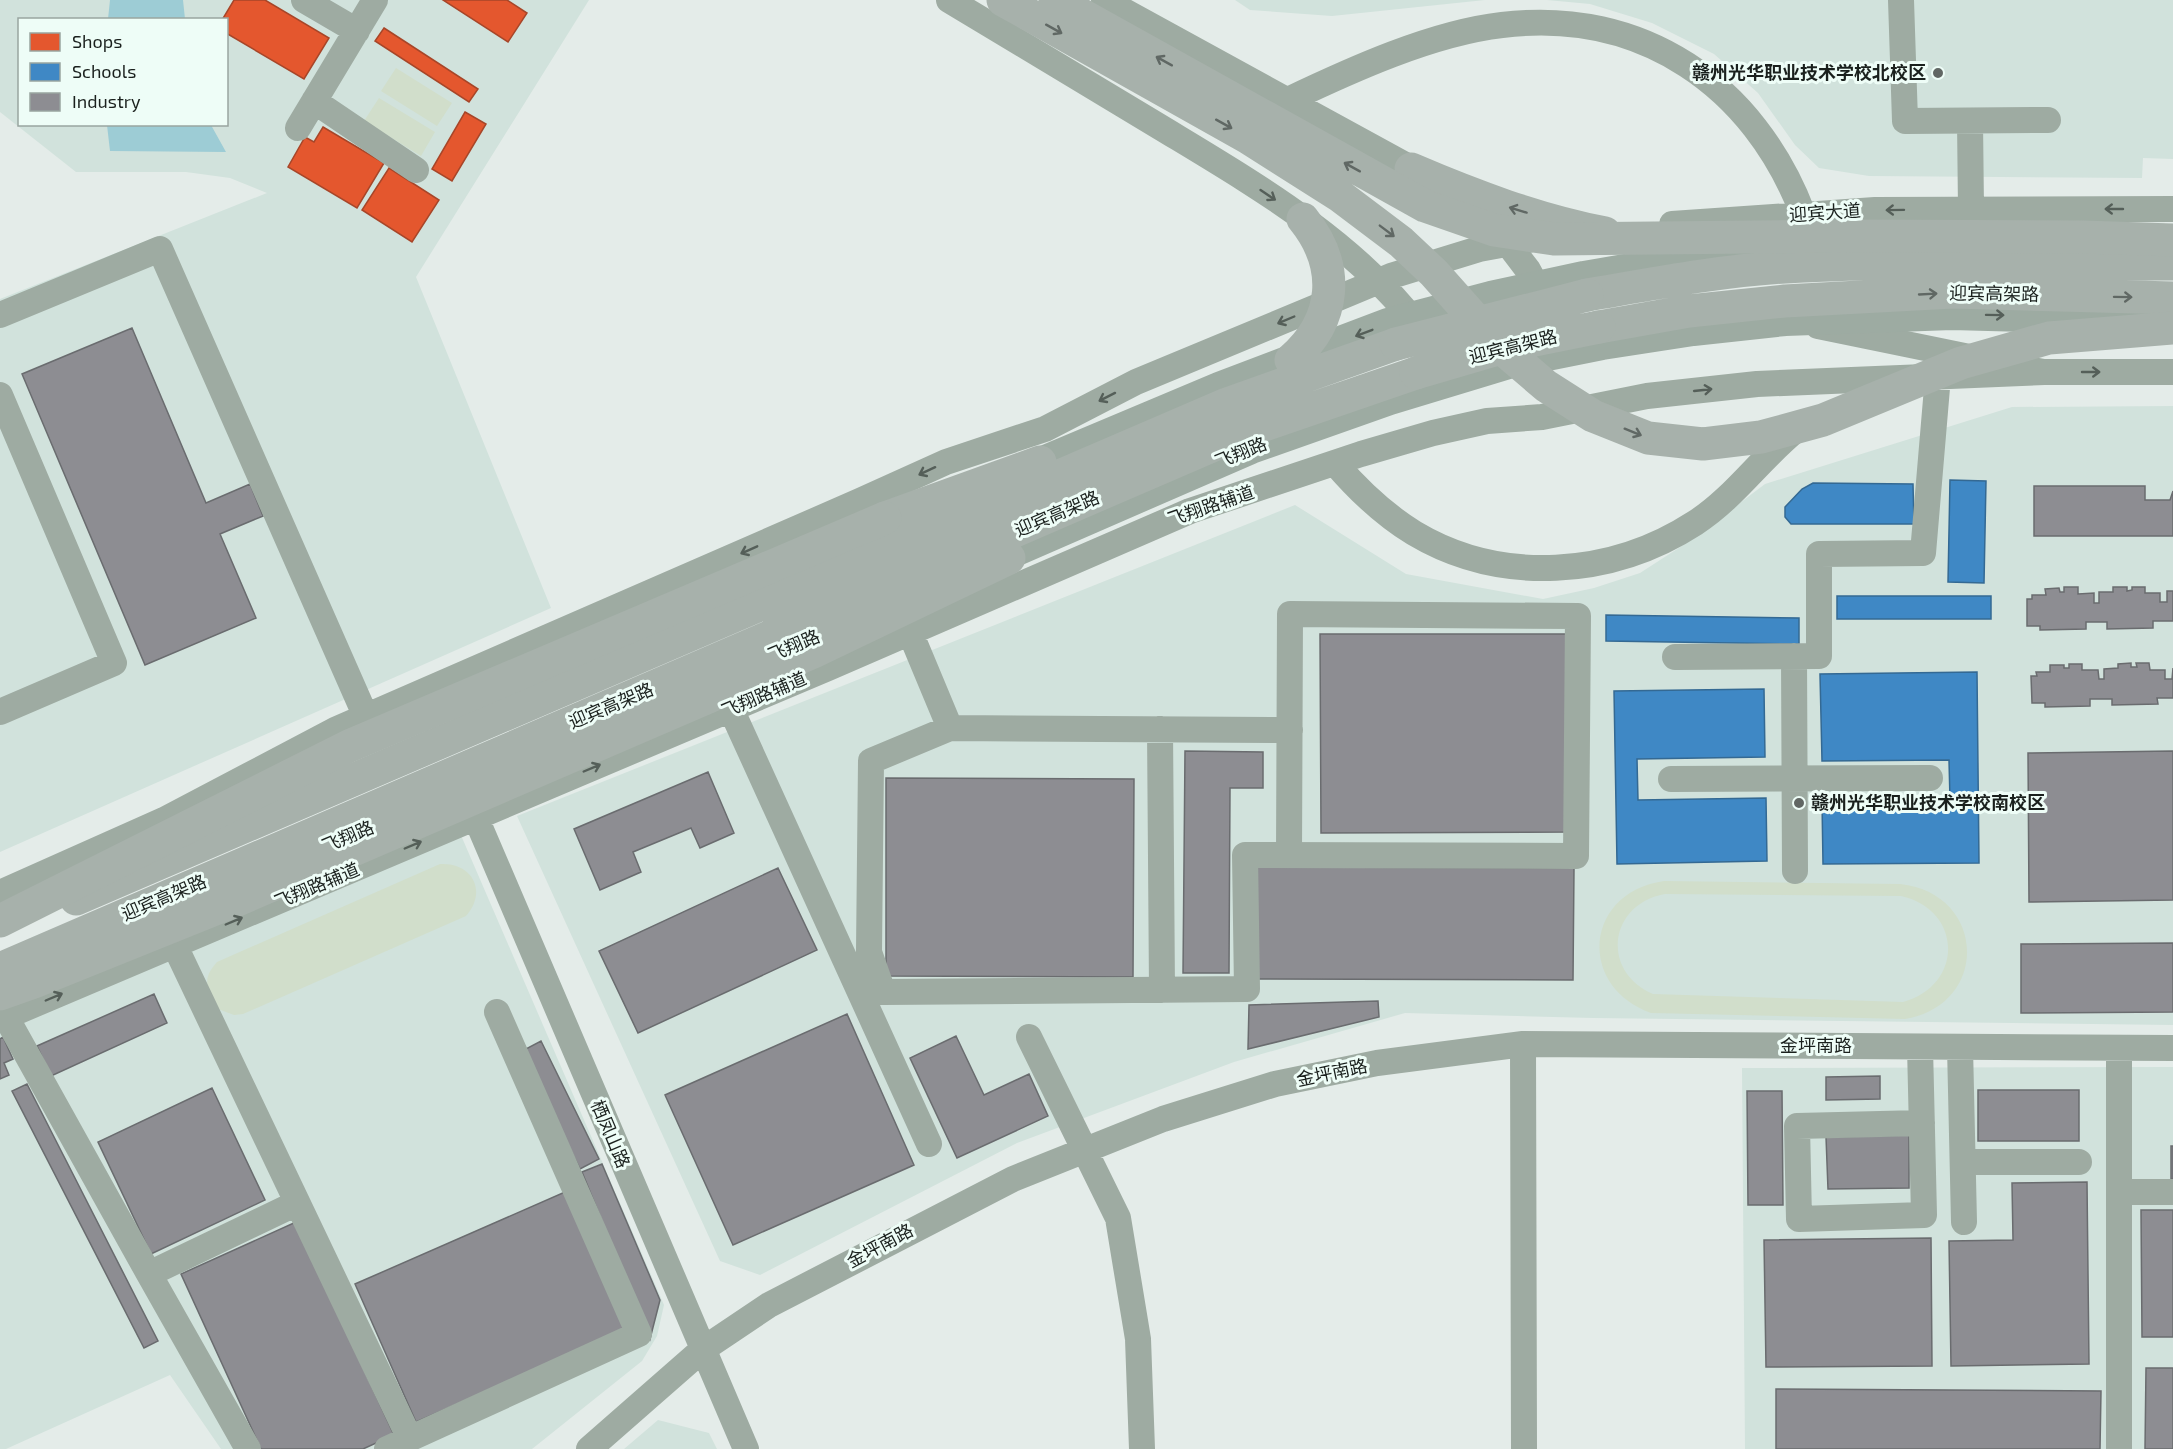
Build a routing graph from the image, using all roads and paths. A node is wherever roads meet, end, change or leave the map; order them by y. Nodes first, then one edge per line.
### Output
1 (304, 0) edge
2 (375, 0) edge
3 (949, 0) edge
4 (1003, 0) edge
5 (1055, 0) edge
6 (1104, 0) edge
7 (1901, 0) edge
8 (357, 31) junction
9 (1288, 100) junction
10 (314, 101) junction
11 (2048, 120) dead end
12 (1970, 121) junction
13 (298, 128) dead end
14 (1411, 169) junction
15 (416, 170) dead end
16 (1971, 209) junction
17 (2037, 209) junction
18 (2173, 209) edge
19 (1803, 214) junction
20 (1304, 219) junction
21 (1591, 230) junction
22 (2173, 242) edge
23 (1509, 244) junction
24 (1783, 249) junction
25 (2173, 264) edge
26 (1378, 282) junction
27 (1538, 287) junction
28 (2173, 298) edge
29 (1327, 303) junction
30 (0, 315) edge
31 (1412, 318) junction
32 (1785, 320) junction
33 (2173, 320) edge
34 (2173, 328) edge
35 (1563, 352) junction
36 (1291, 360) junction
37 (2044, 372) junction
38 (2173, 372) edge
39 (1938, 376) junction
40 (1898, 378) junction
41 (1456, 379) junction
42 (0, 395) edge
43 (1053, 457) junction
44 (1335, 463) junction
45 (1091, 518) junction
46 (910, 632) junction
47 (1794, 656) junction
48 (1675, 657) dead end
49 (731, 709) junction
50 (0, 712) edge
51 (366, 717) junction
52 (950, 728) junction
53 (1160, 729) junction
54 (1290, 730) junction
55 (1794, 778) junction
56 (1930, 778) dead end
57 (1671, 779) dead end
58 (476, 818) junction
59 (1289, 855) junction
60 (1795, 870) dead end
61 (0, 893) edge
62 (0, 913) edge
63 (0, 921) edge
64 (0, 931) edge
65 (175, 946) junction
66 (0, 969) edge
67 (0, 987) edge
68 (1162, 990) junction
69 (2, 1010) edge
70 (497, 1012) dead end
71 (1029, 1037) dead end
72 (1523, 1044) junction
73 (1920, 1047) junction
74 (1960, 1047) junction
75 (2173, 1048) edge
76 (2119, 1049) junction
77 (1922, 1123) junction
78 (929, 1144) dead end
79 (1085, 1150) junction
80 (2079, 1161) dead end
81 (1963, 1162) junction
82 (2119, 1192) junction
83 (2173, 1192) edge
84 (297, 1203) junction
85 (1964, 1222) dead end
86 (149, 1274) junction
87 (702, 1350) junction
88 (398, 1444) edge
89 (248, 1449) edge
90 (589, 1449) edge
91 (746, 1449) edge
92 (1142, 1449) edge
93 (1524, 1449) edge
94 (2119, 1449) edge

1 - 8 street
2 - 8 street
3 -> 20 street
4 -> 34 highway, bridge
22 -> 5 highway, bridge
6 - 9 street
7 - 12 street
8 - 10 street
9 - 14 street
9 - 19 street
10 - 13 street
10 - 15 street
11 - 12 street
12 - 16 street
21 -> 14 highway
14 - 23 street
16 - 17 street, 迎宾大道
16 -> 19 street, 迎宾大道
18 -> 17 street, 迎宾大道
17 - 24 street
19 - 21 street, 迎宾大道
20 - 26 street
20 - 29 highway
21 - 23 street, 迎宾大道
21 - 24 highway
22 - 24 main road, 迎宾大道
23 - 26 street, 迎宾大道
23 - 27 street
24 - 27 main road, 迎宾大道
25 - 64 highway, 迎宾高架路, bridge
26 - 29 street
26 - 31 street
27 - 31 main road
27 - 35 street
66 -> 28 highway, 迎宾高架路, bridge
29 - 36 highway
29 -> 51 street
30 - 51 street
31 -> 36 main road
31 - 41 street
32 -> 33 main road
32 - 35 main road, 飞翔路
32 - 37 street
35 - 41 main road, 飞翔路
36 - 43 main road
37 -> 38 street
37 - 39 street
39 - 40 street
39 - 47 street
44 -> 40 street, 飞翔路辅道
40 - 44 street
41 - 45 main road, 飞翔路
42 - 50 street
43 - 62 main road
43 - 63 highway, bridge
44 - 46 street, 飞翔路辅道
45 - 67 main road, 飞翔路
45 - 69 highway
46 - 49 street, 飞翔路辅道
46 - 52 street
47 - 48 street
47 - 55 street
58 -> 49 street, 飞翔路辅道
49 - 78 street
51 - 61 street
52 - 53 street
52 - 68 street
53 - 54 street
53 - 68 street
54 - 59 street
54 - 59 street
55 - 56 street
55 - 57 street
55 - 60 street
65 -> 58 street, 飞翔路辅道
58 - 87 street, 栖凤山路
59 - 68 street
69 -> 65 street, 飞翔路辅道
65 - 84 street
69 - 86 street
70 - 88 street
71 - 79 street
72 - 73 street, 金坪南路
72 - 79 street, 金坪南路
72 - 93 street
73 - 74 street, 金坪南路
73 - 77 street
74 - 76 street, 金坪南路
74 - 81 street
75 - 76 street, 金坪南路
76 - 82 street
77 - 77 street
79 - 87 street, 金坪南路
79 - 92 street
80 - 81 street
81 - 85 street
82 - 83 street
82 - 94 street
84 - 86 street
84 - 88 street
86 - 89 street
87 - 90 street, 金坪南路
87 - 91 street, 栖凤山路

